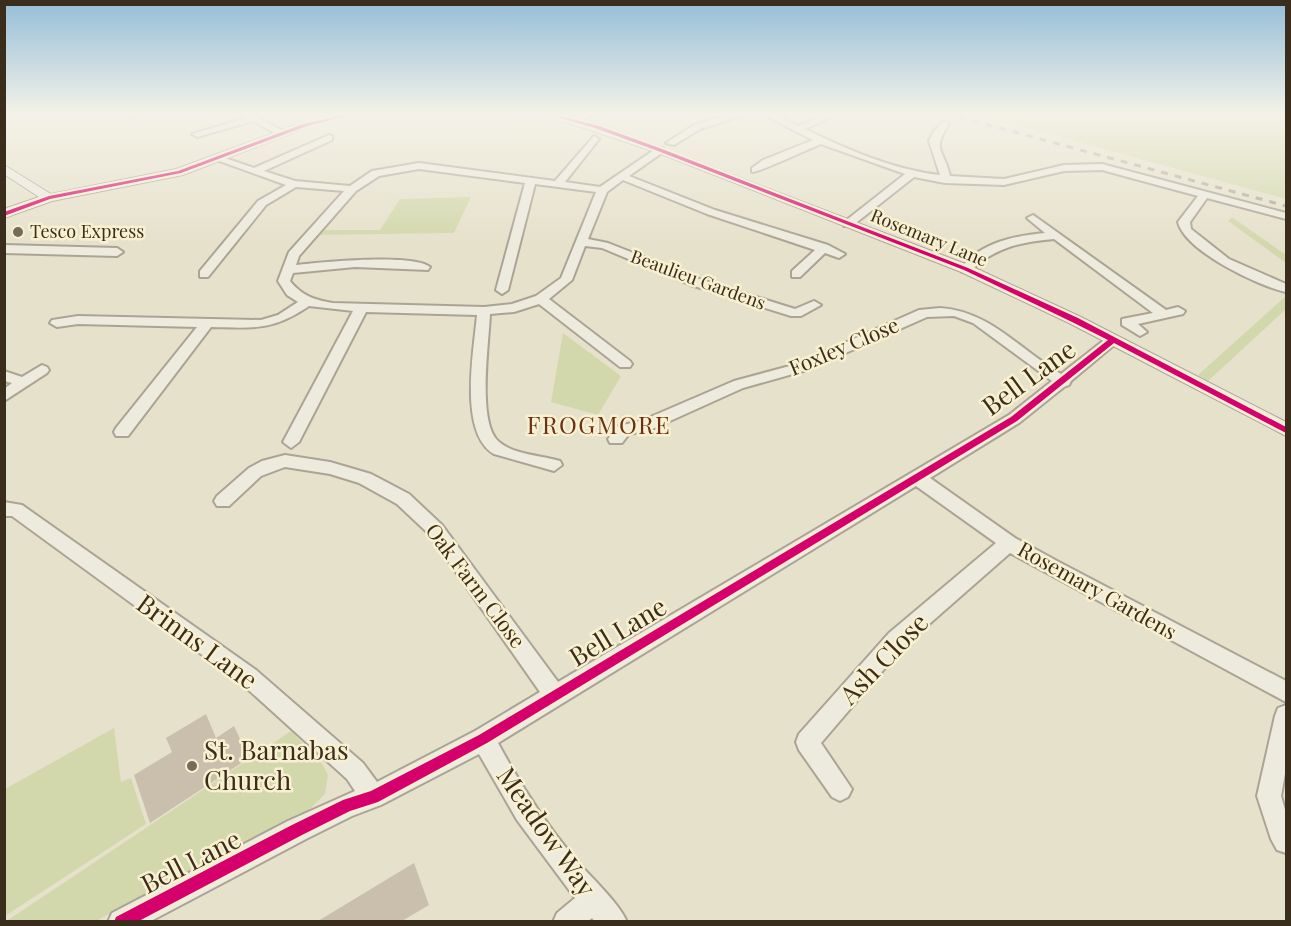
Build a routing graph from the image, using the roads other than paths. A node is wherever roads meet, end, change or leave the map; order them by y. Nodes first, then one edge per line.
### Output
1 (226, 156) edge
2 (288, 156) edge
3 (580, 156) edge
4 (652, 156) edge
5 (688, 156) edge
6 (782, 156) edge
7 (862, 156) edge
8 (938, 156) edge
9 (219, 159) junction
10 (4, 168) edge
11 (756, 170) dead end
12 (255, 171) junction
13 (911, 174) junction
14 (621, 176) junction
15 (531, 180) junction
16 (945, 180) junction
17 (294, 184) junction
18 (558, 184) junction
19 (352, 189) junction
20 (602, 190) junction
21 (1205, 193) junction
22 (49, 198) junction
23 (4, 214) edge
24 (1287, 216) edge
25 (1033, 218) dead end
26 (848, 224) junction
27 (1055, 235) junction
28 (581, 242) junction
29 (824, 248) junction
30 (4, 249) edge
31 (117, 252) dead end
32 (839, 254) dead end
33 (424, 267) dead end
34 (966, 269) junction
35 (286, 270) junction
36 (204, 274) dead end
37 (796, 274) dead end
38 (1287, 288) edge
39 (502, 290) dead end
40 (541, 299) junction
41 (306, 302) junction
42 (814, 305) dead end
43 (361, 309) junction
44 (484, 311) junction
45 (1178, 311) dead end
46 (1163, 314) junction
47 (57, 323) dead end
48 (207, 323) junction
49 (1140, 332) dead end
50 (1113, 340) junction
51 (625, 364) dead end
52 (42, 370) dead end
53 (4, 376) edge
54 (24, 382) junction
55 (1064, 382) junction
56 (4, 396) edge
57 (1287, 430) edge
58 (122, 432) dead end
59 (616, 439) dead end
60 (291, 442) dead end
61 (554, 465) dead end
62 (916, 477) junction
63 (223, 501) dead end
64 (4, 509) edge
65 (1010, 543) junction
66 (1287, 692) edge
67 (554, 694) junction
68 (1287, 716) edge
69 (483, 739) junction
70 (840, 789) dead end
71 (373, 797) junction
72 (1287, 842) edge
73 (593, 900) junction
74 (122, 921) edge
75 (566, 921) edge
76 (614, 921) edge

1 - 9 street
2 - 12 street
3 - 18 street
4 - 14 street
5 - 26 street, Rosemary Lane
6 - 11 street
7 - 13 street
8 - 16 street
9 - 12 street
9 - 22 street
10 - 22 street
12 - 17 street
13 - 16 street
13 - 26 street
14 - 20 street
14 - 29 street
15 - 18 street
15 - 19 street
15 - 39 street
16 - 21 street
17 - 19 street
17 - 36 street
18 - 20 street
19 - 35 street
20 - 28 street
21 - 24 street
21 - 38 street
22 - 23 street
25 - 27 street
26 - 34 street, Rosemary Lane
27 - 34 street
27 - 46 street
28 - 40 street
28 - 42 street, Beaulieu Gardens
29 - 32 street
29 - 37 street
30 - 31 street
33 - 35 street
34 - 50 street, Rosemary Lane
35 - 41 street
40 - 44 street
40 - 51 street
41 - 43 street
41 - 48 street
43 - 44 street
43 - 60 street
44 - 61 street
45 - 46 street
46 - 49 street
47 - 48 street
48 - 58 street
50 - 55 street, Bell Lane
50 - 57 street, Rosemary Lane
52 - 54 street
53 - 54 street
54 - 56 street
55 - 59 street, Foxley Close
55 - 62 street, Bell Lane
62 - 65 street, Rosemary Gardens
62 - 67 street, Bell Lane
63 - 67 street, Oak Farm Close
64 - 71 street, Brinns Lane
65 - 66 street, Rosemary Gardens
65 - 70 street, Ash Close
67 - 69 street, Bell Lane
68 - 72 street
69 - 71 street, Bell Lane
69 - 73 street, Meadow Way
71 - 74 street, Bell Lane
73 - 75 street
73 - 76 street, Meadow Way

